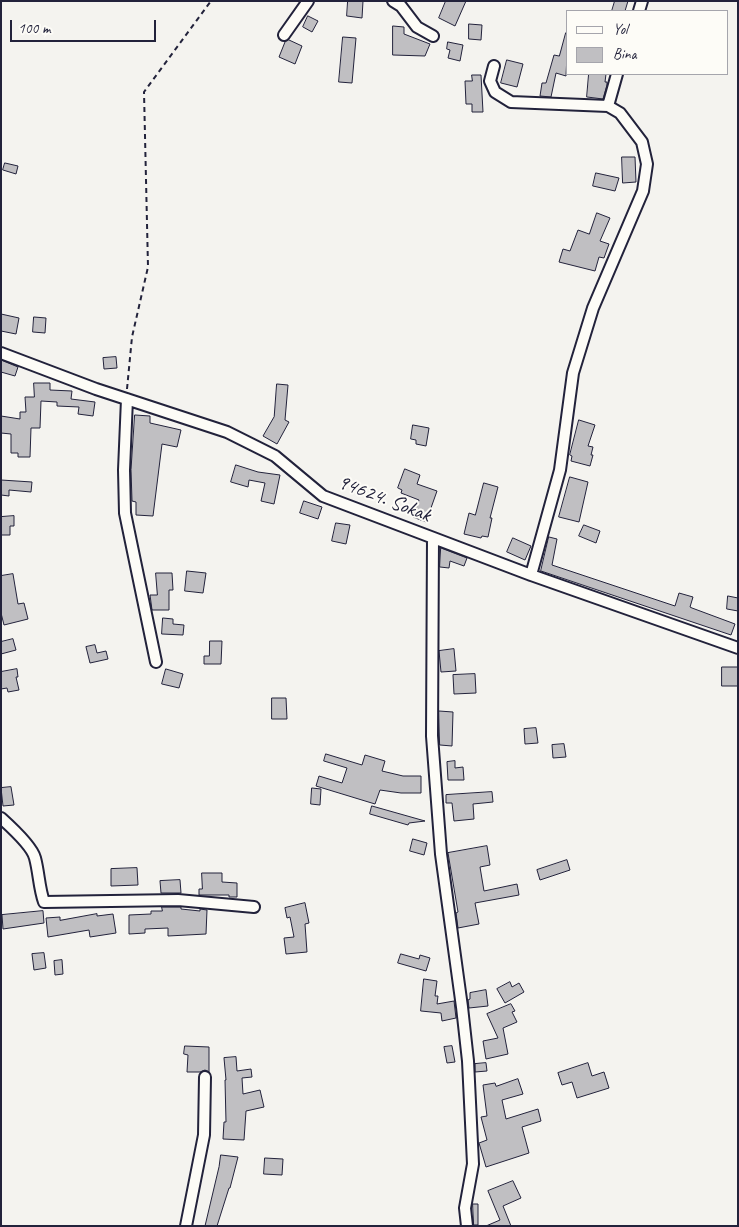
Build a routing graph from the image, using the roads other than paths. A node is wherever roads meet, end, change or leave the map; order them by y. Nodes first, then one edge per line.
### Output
1 (308, 1) edge
2 (393, 1) edge
3 (284, 35) dead end
4 (433, 36) dead end
5 (494, 66) dead end
6 (617, 75) edge
7 (608, 106) junction
8 (1, 353) edge
9 (126, 399) junction
10 (433, 538) junction
11 (531, 575) junction
12 (738, 648) edge
13 (156, 662) dead end
14 (2, 820) edge
15 (254, 907) dead end
16 (205, 1077) dead end
17 (186, 1226) edge
18 (467, 1226) edge

1 - 3 street
2 - 4 street
5 - 7 street
6 - 7 street
7 - 11 street
8 - 9 street, 94624. Sokak
9 - 10 street, 94624. Sokak
9 - 13 street
10 - 11 street, 94624. Sokak
10 - 18 street
11 - 12 street, 94624. Sokak
14 - 15 street
16 - 17 street

